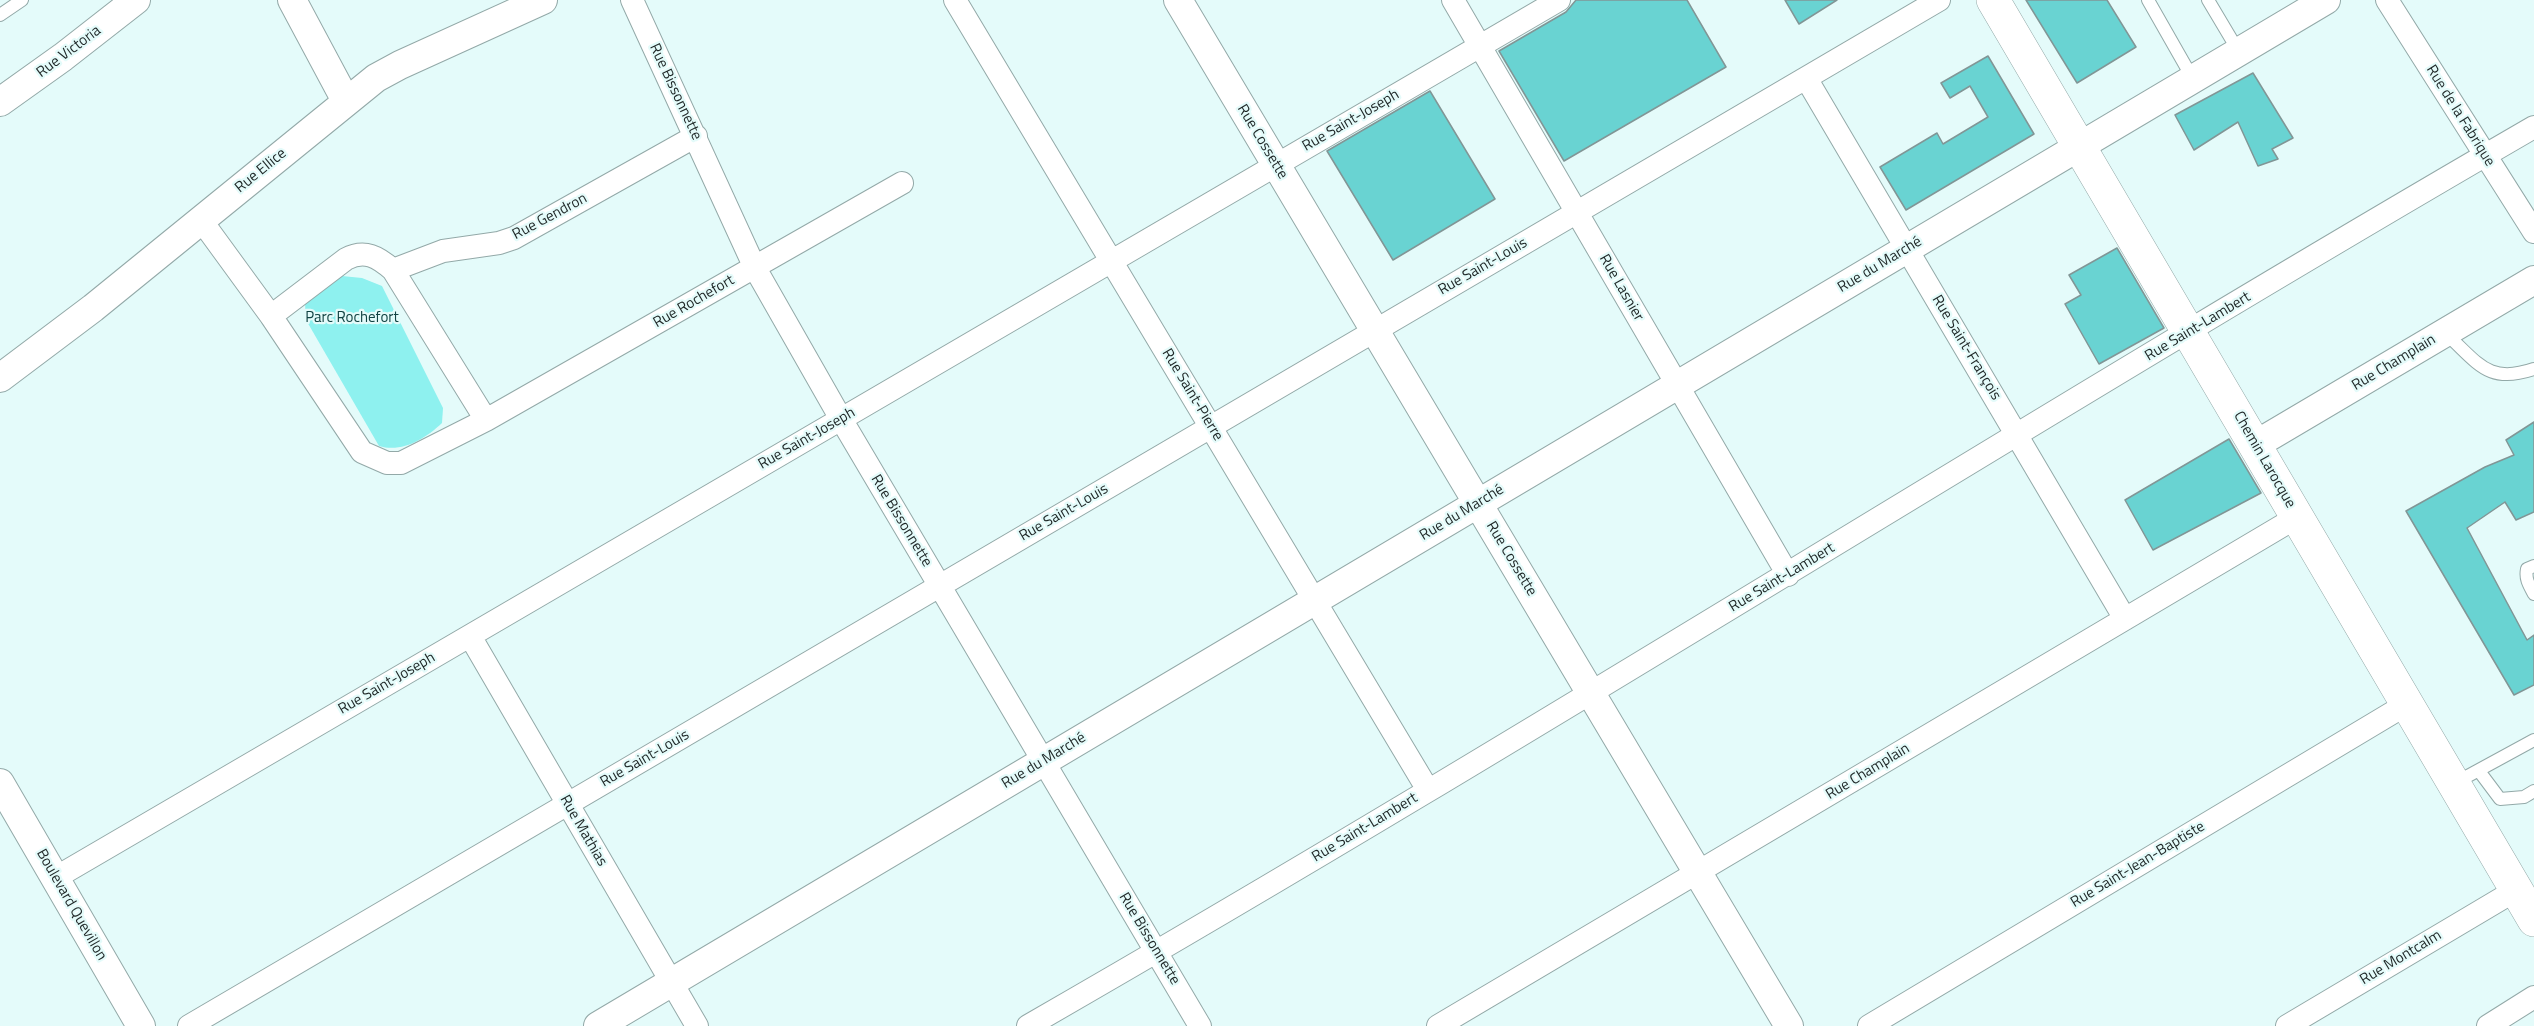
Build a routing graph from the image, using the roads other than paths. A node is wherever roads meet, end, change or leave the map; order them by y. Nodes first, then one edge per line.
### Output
1 (22, 0) edge
2 (136, 0) edge
3 (292, 0) edge
4 (543, 0) edge
5 (632, 0) edge
6 (955, 0) edge
7 (1178, 0) edge
8 (1453, 0) edge
9 (1559, 0) edge
10 (1939, 0) edge
11 (1993, 0) edge
12 (2148, 0) edge
13 (2208, 0) edge
14 (2326, 0) edge
15 (2387, 0) edge
16 (0, 15) edge
17 (1480, 46) junction
18 (2239, 52) junction
19 (1806, 78) junction
20 (2193, 79) junction
21 (346, 101) junction
22 (0, 102) edge
23 (2534, 127) edge
24 (696, 136) junction
25 (2080, 147) junction
26 (2485, 155) junction
27 (1276, 165) junction
28 (902, 183) dead end
29 (1577, 212) junction
30 (201, 220) junction
31 (2534, 232) edge
32 (1907, 249) junction
33 (1111, 261) junction
34 (755, 268) junction
35 (393, 270) junction
36 (2534, 280) edge
37 (271, 316) junction
38 (1375, 331) junction
39 (2189, 333) junction
40 (2445, 333) junction
41 (2534, 369) edge
42 (0, 378) edge
43 (1678, 385) junction
44 (841, 419) junction
45 (486, 420) junction
46 (1211, 427) junction
47 (2016, 433) junction
48 (2255, 445) junction
49 (1478, 504) junction
50 (2297, 518) junction
51 (2534, 566) edge
52 (1788, 575) junction
53 (939, 586) junction
54 (2534, 594) edge
55 (1315, 601) junction
56 (2125, 619) junction
57 (470, 636) junction
58 (1591, 693) junction
59 (2407, 704) junction
60 (2534, 740) edge
61 (1044, 762) junction
62 (2467, 777) junction
63 (0, 783) edge
64 (1428, 790) junction
65 (2534, 791) edge
66 (567, 804) junction
67 (1698, 872) junction
68 (55, 878) junction
69 (2516, 890) junction
70 (2534, 920) edge
71 (1156, 952) junction
72 (672, 982) junction
73 (2534, 997) edge
74 (141, 1026) edge
75 (189, 1026) edge
76 (598, 1026) edge
77 (697, 1026) edge
78 (1028, 1026) edge
79 (1200, 1026) edge
80 (1438, 1026) edge
81 (1789, 1026) edge
82 (1869, 1026) edge
83 (2287, 1026) edge
84 (2488, 1026) edge

1 - 16 lane
2 - 22 street, Rue Victoria
3 - 21 street
4 - 21 street, Rue Ellice
5 - 24 street, Rue Bissonnette
6 - 33 street, Rue Saint-Pierre
7 - 27 street, Rue Cossette
8 - 17 street, Rue Lasnier
9 - 17 street, Rue Saint-Joseph
10 - 19 street, Rue Saint-Louis
11 - 25 main road, Chemin Larocque
12 - 20 lane
13 - 18 lane
14 - 18 street, Rue du Marché
15 - 26 street, Rue de la Fabrique
17 - 27 street, Rue Saint-Joseph
17 - 29 street, Rue Lasnier
18 - 20 street, Rue du Marché
19 - 29 street, Rue Saint-Louis
19 - 32 street, Rue Saint-François
20 - 25 street, Rue du Marché
21 - 30 street, Rue Ellice
23 - 26 street, Rue Saint-Lambert
24 - 34 street, Rue Bissonnette
24 - 35 street, Rue Gendron
25 - 32 street, Rue du Marché
25 - 39 main road, Chemin Larocque
26 - 31 street, Rue de la Fabrique
26 - 39 street, Rue Saint-Lambert
27 - 33 street, Rue Saint-Joseph
27 - 38 street, Rue Cossette
28 - 34 street, Rue Rochefort
29 - 38 street, Rue Saint-Louis
29 - 43 street, Rue Lasnier
30 - 37 street, Rue Rochefort
30 - 42 street, Rue Ellice
32 - 43 street, Rue du Marché
32 - 47 street, Rue Saint-François
33 - 44 street, Rue Saint-Joseph
33 - 46 street, Rue Saint-Pierre
34 - 44 street, Rue Bissonnette
34 - 45 street, Rue Rochefort
35 - 37 street
35 - 45 street
36 - 40 street, Rue Champlain
37 - 45 street, Rue Rochefort
38 - 46 street, Rue Saint-Louis
38 - 49 street, Rue Cossette
39 - 47 street, Rue Saint-Lambert
39 - 48 main road, Chemin Larocque
40 - 41 lane
40 - 48 street, Rue Champlain
43 - 49 street, Rue du Marché
43 - 52 street, Rue Lasnier
44 - 53 street, Rue Bissonnette
44 - 57 street, Rue Saint-Joseph
46 - 53 street, Rue Saint-Louis
46 - 55 street, Rue Saint-Pierre
47 - 52 street, Rue Saint-Lambert
47 - 56 street, Rue Saint-François
48 - 50 main road, Chemin Larocque
49 - 55 street, Rue du Marché
49 - 58 street, Rue Cossette
50 - 56 street, Rue Champlain
50 - 59 main road, Chemin Larocque
51 - 54 lane
52 - 58 street, Rue Saint-Lambert
53 - 61 street, Rue Bissonnette
53 - 66 street, Rue Saint-Louis
55 - 61 street, Rue du Marché
55 - 64 street, Rue Saint-Pierre
56 - 67 street, Rue Champlain
57 - 66 street, Rue Mathias
57 - 68 street, Rue Saint-Joseph
58 - 64 street, Rue Saint-Lambert
58 - 67 street, Rue Cossette
59 - 62 main road, Chemin Larocque
59 - 82 street, Rue Saint-Jean-Baptiste
60 - 62 lane
61 - 71 street, Rue Bissonnette
61 - 72 street, Rue du Marché
62 - 65 lane
62 - 69 main road, Chemin Larocque
63 - 68 street, Boulevard Quevillon
64 - 71 street, Rue Saint-Lambert
66 - 72 street, Rue Mathias
66 - 75 street, Rue Saint-Louis
67 - 80 street, Rue Champlain
67 - 81 street, Rue Cossette
68 - 74 street, Boulevard Quevillon
69 - 70 main road, Chemin Larocque
69 - 83 street, Rue Montcalm
71 - 78 street, Rue Saint-Lambert
71 - 79 street, Rue Bissonnette
72 - 76 street, Rue du Marché
72 - 77 street, Rue Mathias
73 - 84 street

